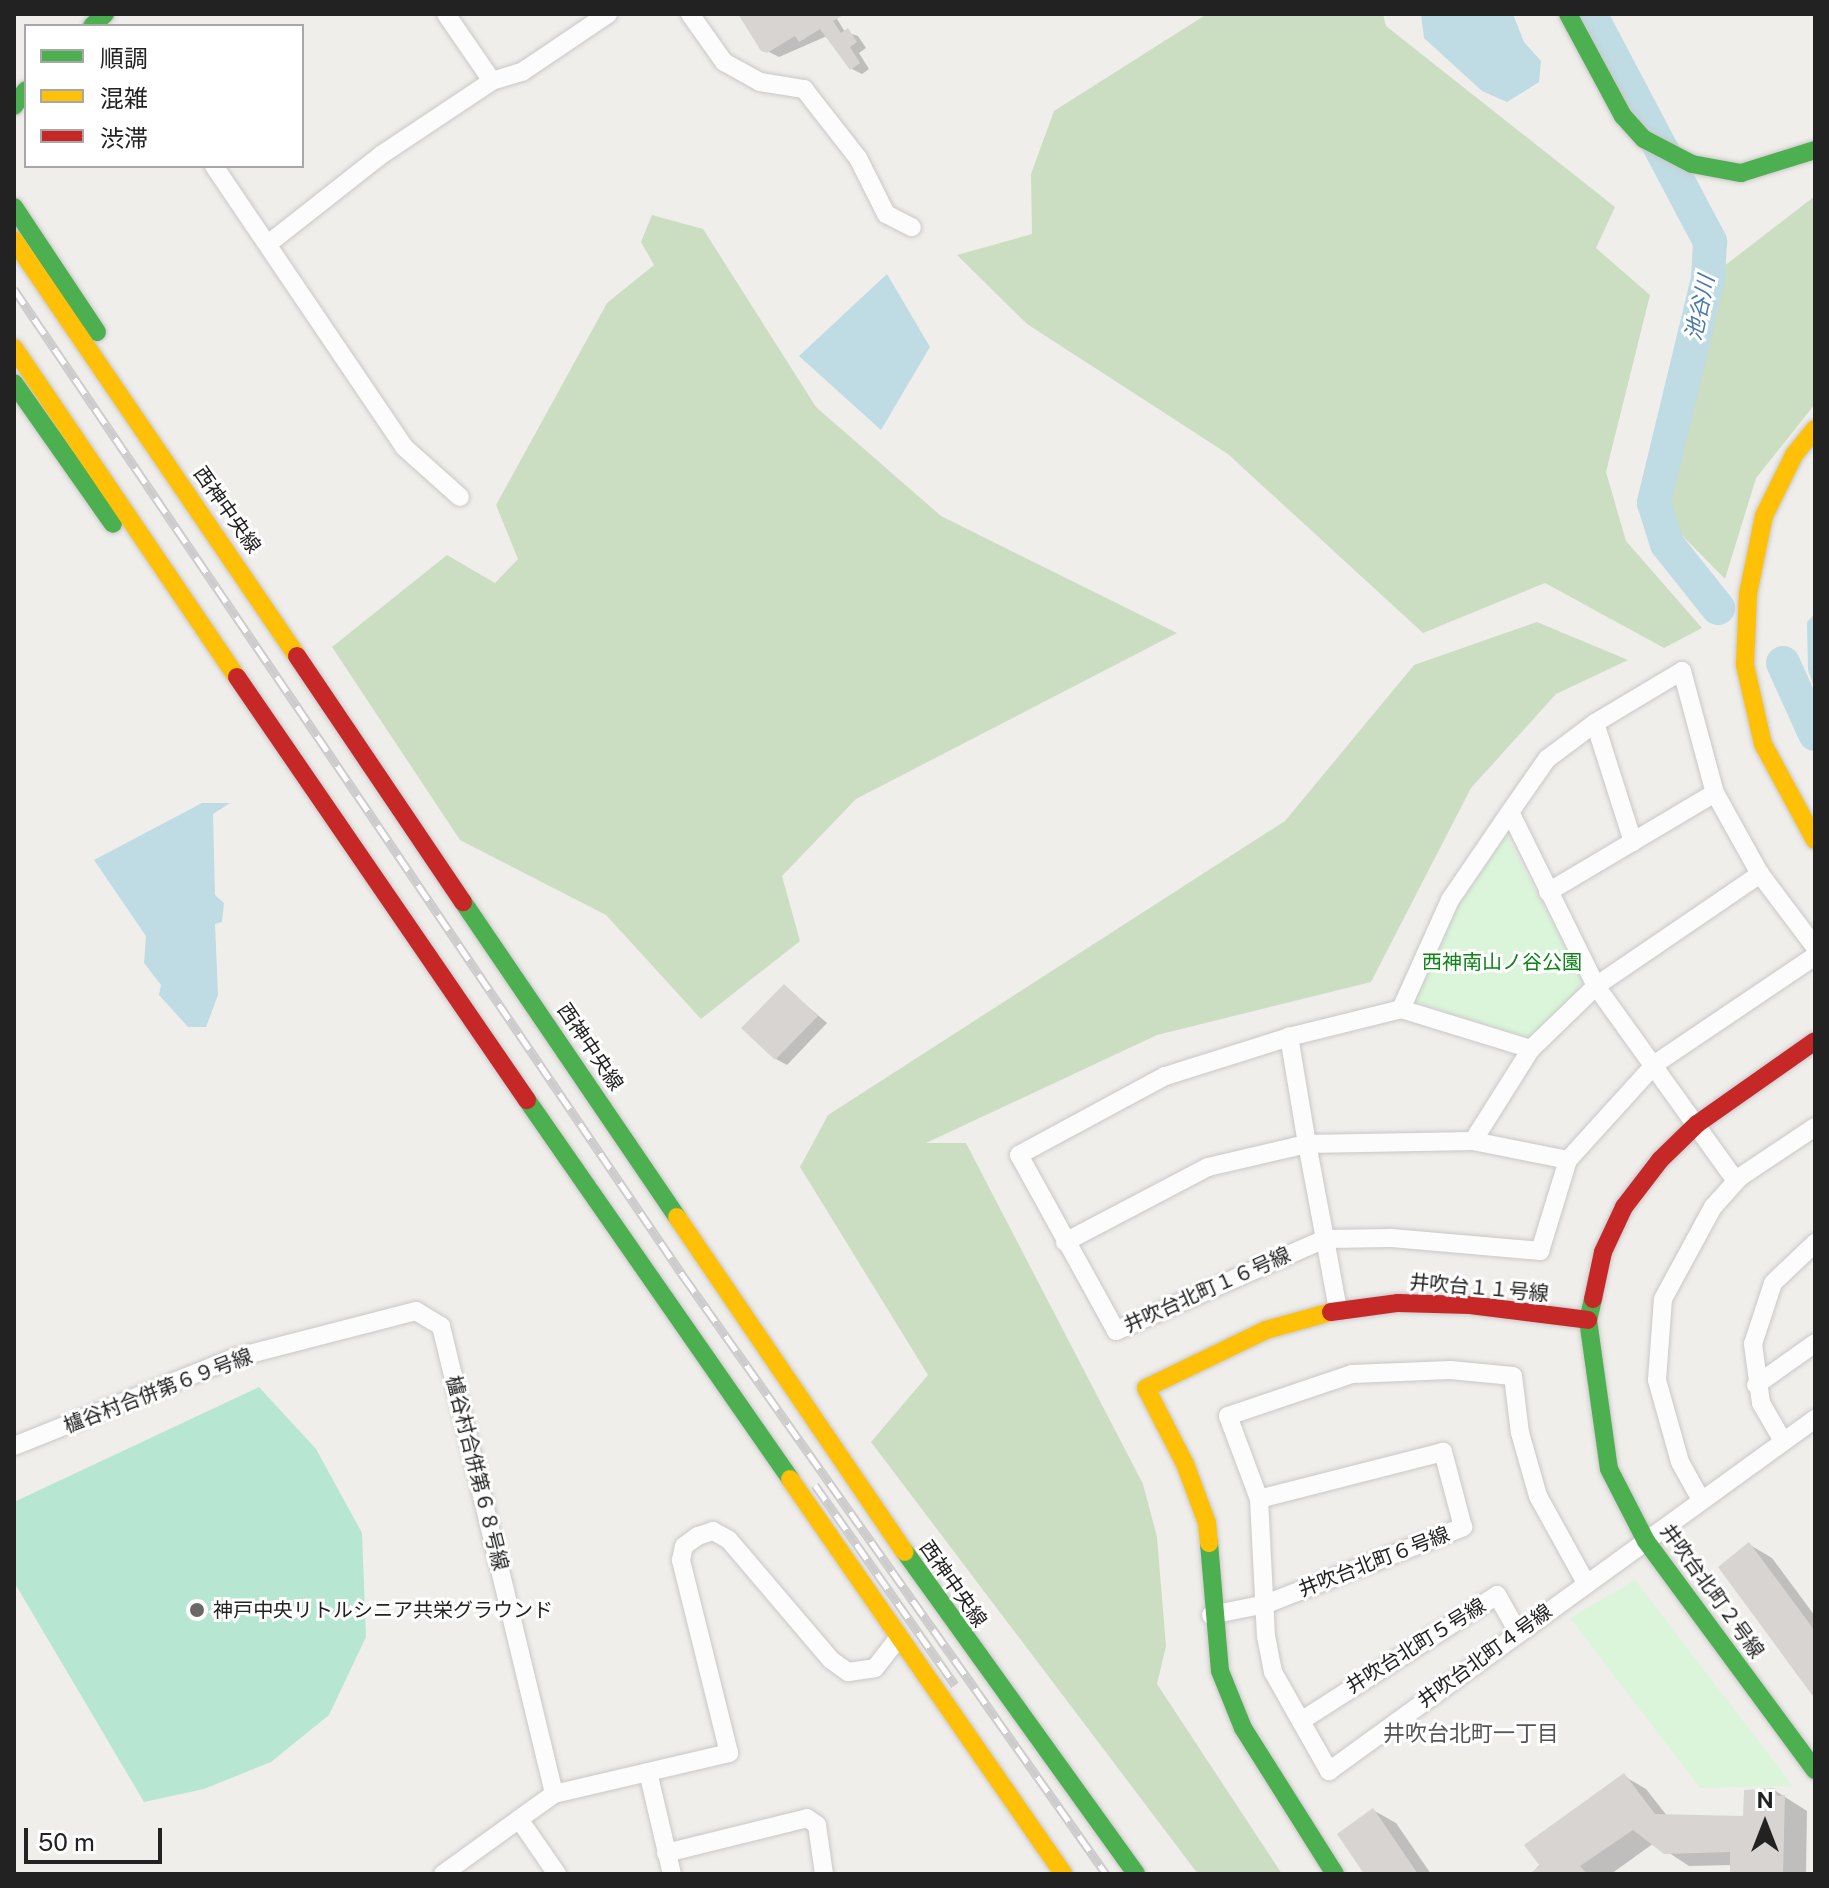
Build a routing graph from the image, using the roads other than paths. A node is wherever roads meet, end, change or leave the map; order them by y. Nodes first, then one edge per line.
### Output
1 (446, 14) edge
2 (608, 14) edge
3 (690, 14) edge
4 (1568, 14) edge
5 (492, 81) junction
6 (1815, 150) edge
7 (215, 168) edge
8 (14, 207) edge
9 (912, 227) dead end
10 (14, 240) edge
11 (268, 244) junction
12 (14, 348) edge
13 (14, 383) edge
14 (1815, 429) edge
15 (460, 497) dead end
16 (1595, 723) junction
17 (1715, 793) junction
18 (1510, 812) junction
19 (1815, 840) edge
20 (1633, 842) junction
21 (442, 866) junction
22 (1760, 874) junction
23 (1548, 892) junction
24 (390, 904) junction
25 (1815, 947) edge
26 (1815, 956) edge
27 (1596, 986) junction
28 (1401, 1009) junction
29 (1289, 1037) junction
30 (1815, 1041) edge
31 (1531, 1049) junction
32 (1655, 1064) junction
33 (1697, 1124) junction
34 (1815, 1127) edge
35 (1473, 1141) junction
36 (1307, 1144) junction
37 (1568, 1160) junction
38 (1736, 1181) junction
39 (1325, 1239) junction
40 (1065, 1242) junction
41 (1815, 1243) edge
42 (1338, 1310) junction
43 (1588, 1320) junction
44 (441, 1326) joint
45 (1815, 1343) edge
46 (1756, 1385) junction
47 (1815, 1419) edge
48 (1783, 1441) junction
49 (14, 1446) edge
50 (1259, 1499) junction
51 (1701, 1500) junction
52 (1646, 1541) junction
53 (1586, 1583) junction
54 (1266, 1604) junction
55 (1211, 1615) junction
56 (1518, 1632) junction
57 (897, 1640) junction
58 (1301, 1721) junction
59 (1815, 1770) edge
60 (648, 1772) junction
61 (554, 1794) junction
62 (519, 1819) junction
63 (666, 1853) junction
64 (451, 1872) edge
65 (557, 1874) edge
66 (672, 1874) edge
67 (824, 1874) edge
68 (1064, 1874) edge
69 (1136, 1874) edge
70 (1335, 1874) edge

1 - 5 street
2 - 5 street
3 - 9 street
4 - 6 street
5 - 11 street
7 - 11 street
8 - 21 street
10 - 21 street, 西神中央線
11 - 15 street
12 - 24 street
13 - 24 street
14 - 19 street
16 - 17 street
16 - 18 street
16 - 20 street
17 - 20 street
17 - 22 street
18 - 23 street
18 - 28 street
20 - 23 street
21 - 69 street, 西神中央線
22 - 25 street
22 - 27 street
23 - 27 street
24 - 57 street
26 - 32 street
27 - 31 street
27 - 32 street
28 - 29 street
28 - 31 street
29 - 36 street
29 - 40 street, 井吹台北町１６号線
30 - 33 street, 井吹台北町２号線
31 - 35 street
32 - 33 street
32 - 37 street
33 - 38 street
33 - 43 street, 井吹台北町２号線
34 - 38 street
35 - 36 street
35 - 37 street
36 - 39 street
36 - 40 street
37 - 39 street
38 - 51 street
39 - 40 street, 井吹台北町１６号線
39 - 42 street
41 - 46 street
42 - 43 street, 井吹台１１号線
42 - 55 street, 井吹台１１号線
43 - 52 street, 井吹台北町２号線
44 - 49 street, 櫨谷村合併第６９号線
44 - 61 street, 櫨谷村合併第６８号線
45 - 46 street
46 - 48 street
47 - 48 street, 井吹台北町４号線
48 - 51 street, 井吹台北町４号線
50 - 53 street, 井吹台北町４号線
50 - 54 street, 井吹台北町４号線
50 - 54 street, 井吹台北町６号線
51 - 52 street, 井吹台北町４号線
52 - 53 street, 井吹台北町４号線
52 - 59 street, 井吹台北町２号線
53 - 56 street, 井吹台北町４号線
54 - 55 street, 井吹台北町６号線
54 - 58 street, 井吹台北町４号線
55 - 70 street, 井吹台１１号線
56 - 58 street, 井吹台北町５号線
56 - 58 street, 井吹台北町４号線
57 - 60 street
57 - 68 street
60 - 61 street
60 - 63 street
61 - 62 street
62 - 64 street
62 - 65 street
63 - 66 street
63 - 67 street

